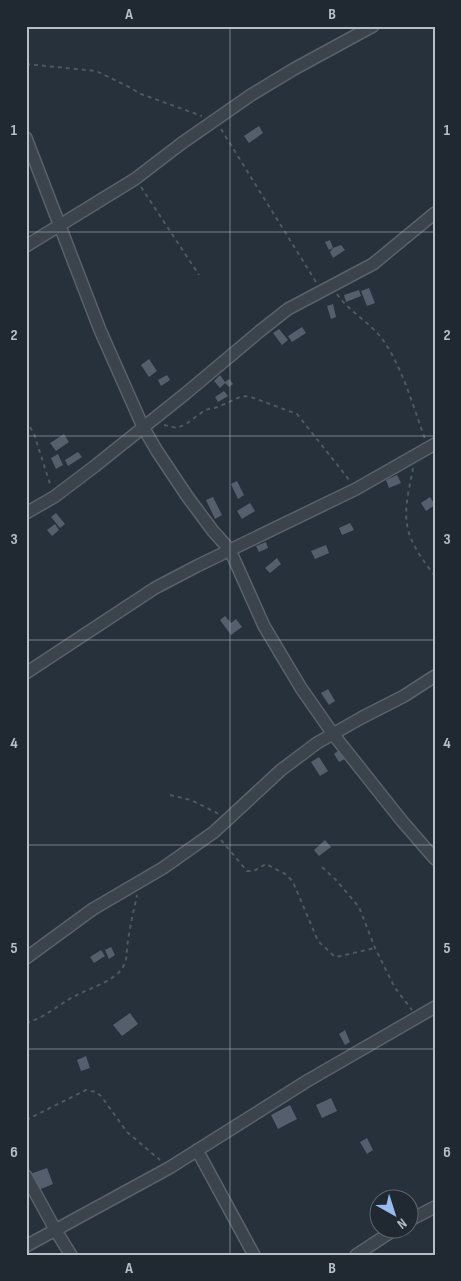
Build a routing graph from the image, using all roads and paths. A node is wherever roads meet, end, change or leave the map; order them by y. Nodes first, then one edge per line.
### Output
1 (373, 26) edge
2 (26, 64) edge
3 (215, 120) junction
4 (26, 138) edge
5 (135, 179) junction
6 (435, 213) edge
7 (60, 227) junction
8 (26, 246) edge
9 (199, 275) dead end
10 (327, 289) junction
11 (26, 420) edge
12 (148, 423) junction
13 (432, 446) edge
14 (416, 454) junction
15 (356, 489) junction
16 (54, 496) junction
17 (26, 513) edge
18 (230, 550) junction
19 (435, 576) edge
20 (26, 672) edge
21 (435, 676) edge
22 (333, 734) junction
23 (170, 795) dead end
24 (228, 818) junction
25 (214, 832) junction
26 (435, 859) edge
27 (322, 867) dead end
28 (139, 883) junction
29 (375, 948) junction
30 (26, 958) edge
31 (435, 1007) edge
32 (418, 1018) junction
33 (26, 1023) edge
34 (26, 1120) edge
35 (197, 1150) junction
36 (169, 1168) junction
37 (26, 1176) edge
38 (435, 1207) edge
39 (418, 1216) edge
40 (56, 1231) junction
41 (382, 1238) edge
42 (26, 1246) edge
43 (71, 1255) edge
44 (254, 1255) edge
45 (356, 1255) edge

1 - 3 street
2 - 3 path
3 - 5 street
3 - 10 path
4 - 7 street
5 - 7 street
5 - 9 path
6 - 10 street
7 - 8 street
7 - 12 street
10 - 12 street
10 - 13 path
11 - 16 path
12 - 15 path
12 - 16 street
12 - 18 street
13 - 14 street
14 - 15 street
14 - 19 path
15 - 18 street
16 - 17 street
18 - 20 street
18 - 22 street
21 - 22 street
22 - 24 street
22 - 26 street
23 - 24 path
24 - 25 street
25 - 28 street
25 - 29 path
27 - 29 path
28 - 30 street
28 - 33 path
29 - 32 path
31 - 32 street
32 - 35 street
34 - 36 path
35 - 36 street
35 - 44 street
36 - 40 street
37 - 40 street
38 - 39 street
40 - 42 street
40 - 43 street
41 - 45 street

